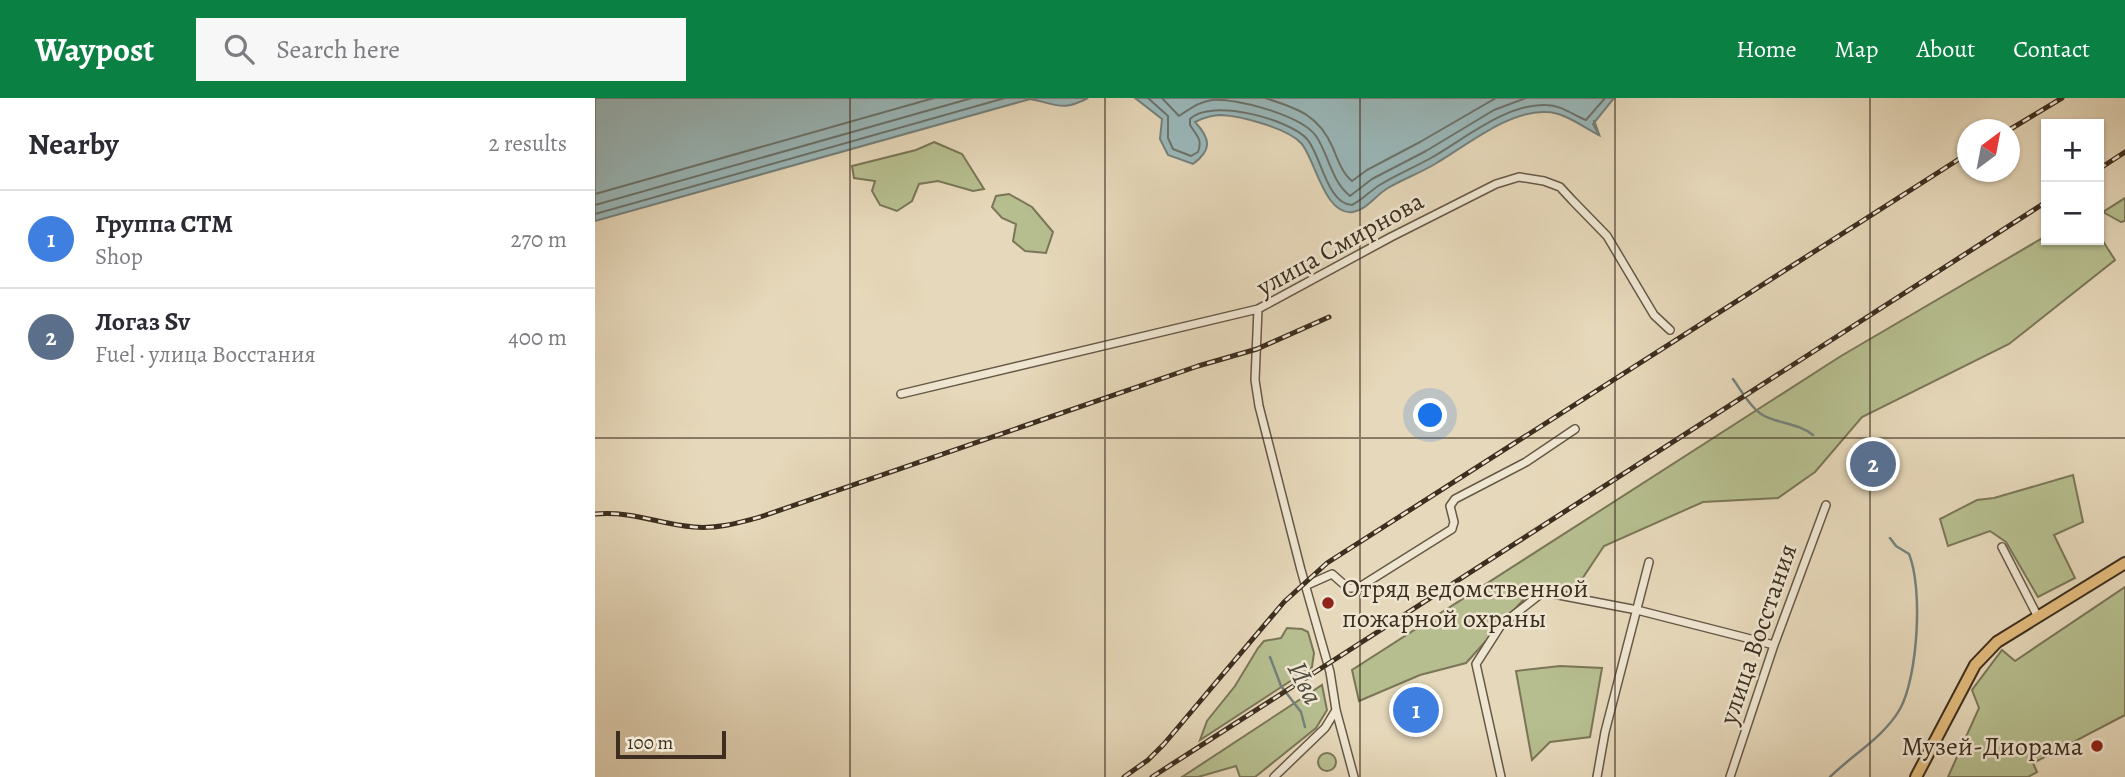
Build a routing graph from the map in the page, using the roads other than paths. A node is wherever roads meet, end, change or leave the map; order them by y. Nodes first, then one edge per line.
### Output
1 (1258, 309) junction
2 (1670, 330) dead end
3 (901, 394) dead end
4 (1575, 429) dead end
5 (1826, 505) dead end
6 (2002, 547) dead end
7 (1649, 562) dead end
8 (2125, 563) edge
9 (1305, 586) junction
10 (1637, 610) junction
11 (2038, 617) junction
12 (1774, 645) junction
13 (1336, 710) junction
14 (1274, 777) edge
15 (1354, 777) edge
16 (1501, 777) edge
17 (1597, 777) edge
18 (1730, 777) edge
19 (1916, 777) edge

1 - 2 street, улица Смирнова
1 - 3 street
1 - 9 street, улица Смирнова
4 - 9 street
5 - 12 street, улица Восстания
6 - 11 street
7 - 10 street
8 - 11 main road
9 - 13 street, улица Смирнова
10 - 12 street
10 - 16 street
10 - 17 street
11 - 19 main road
12 - 18 street, улица Восстания
13 - 14 street
13 - 15 street, улица Смирнова

